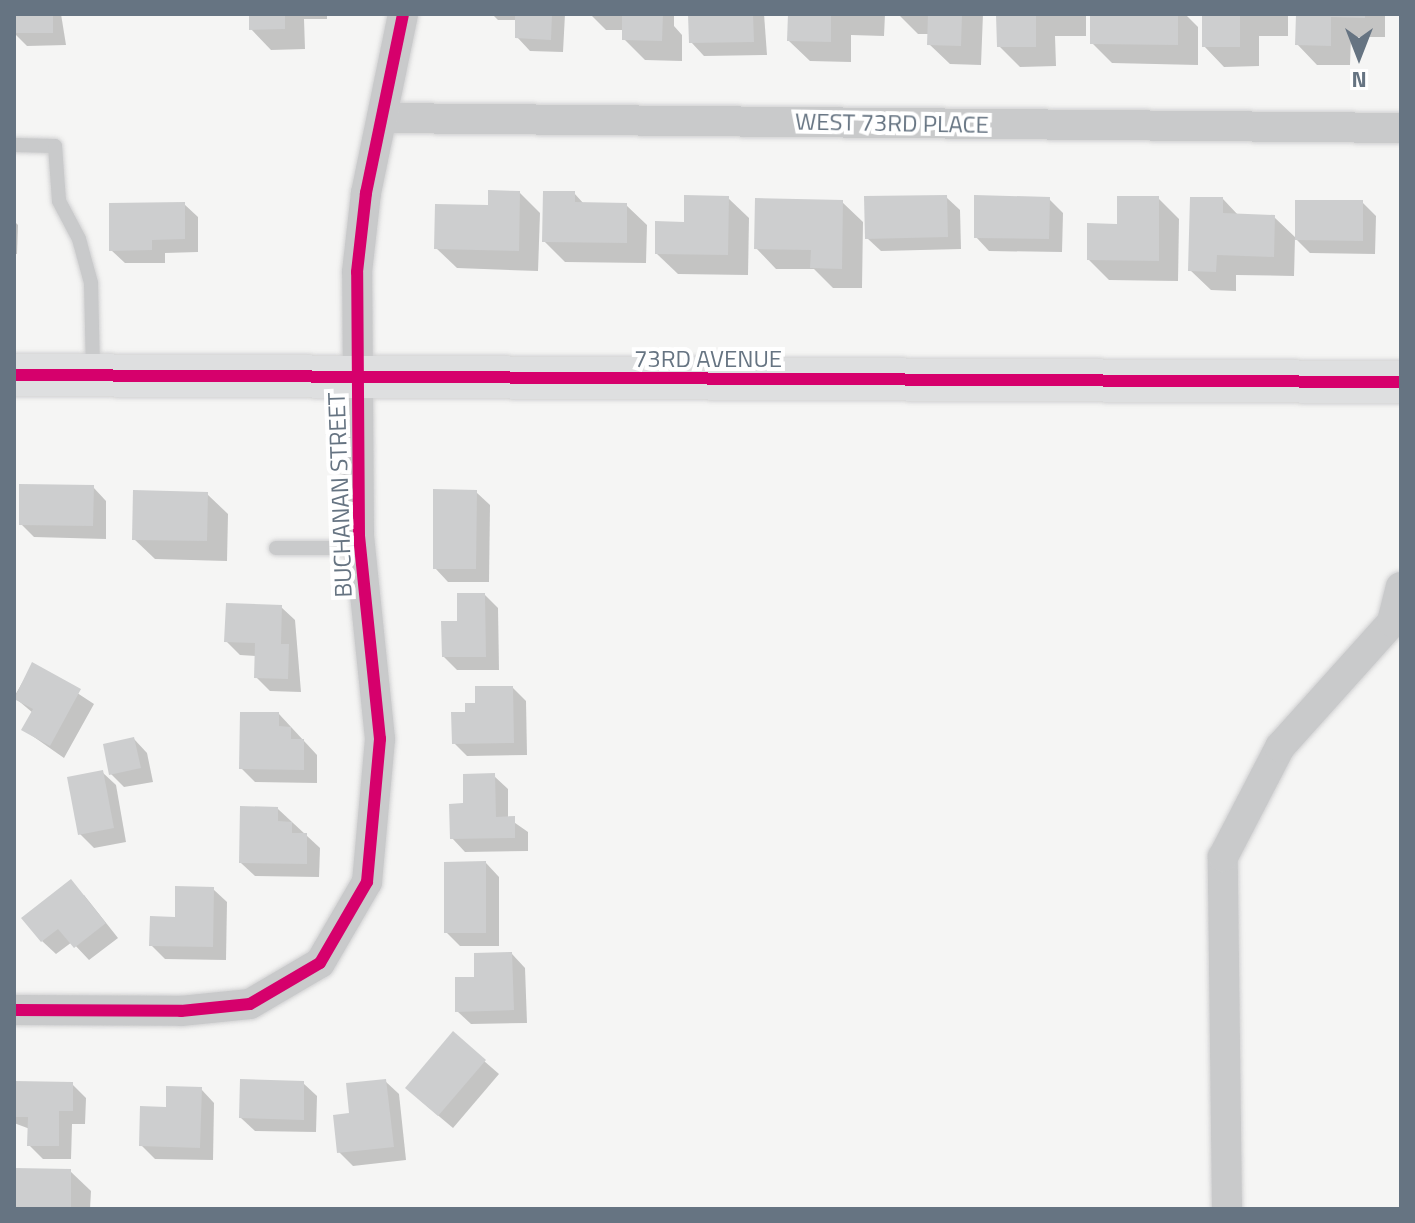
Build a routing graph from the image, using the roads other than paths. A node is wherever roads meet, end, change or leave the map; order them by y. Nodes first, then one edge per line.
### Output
1 (403, 14) edge
2 (382, 118) junction
3 (1401, 128) edge
4 (14, 145) edge
5 (14, 375) edge
6 (93, 376) junction
7 (358, 380) junction
8 (1401, 382) edge
9 (276, 548) dead end
10 (361, 548) junction
11 (1401, 587) edge
12 (14, 1010) edge
13 (1227, 1209) edge

1 - 2 street, BUCHANAN STREET
2 - 3 street, WEST 73RD PLACE
2 - 7 street, BUCHANAN STREET
4 - 6 lane
5 - 6 street, 73RD AVENUE
6 - 7 street, 73RD AVENUE
7 - 8 street, 73RD AVENUE
7 - 10 street, BUCHANAN STREET
9 - 10 lane
10 - 12 street, BUCHANAN STREET
11 - 13 street

